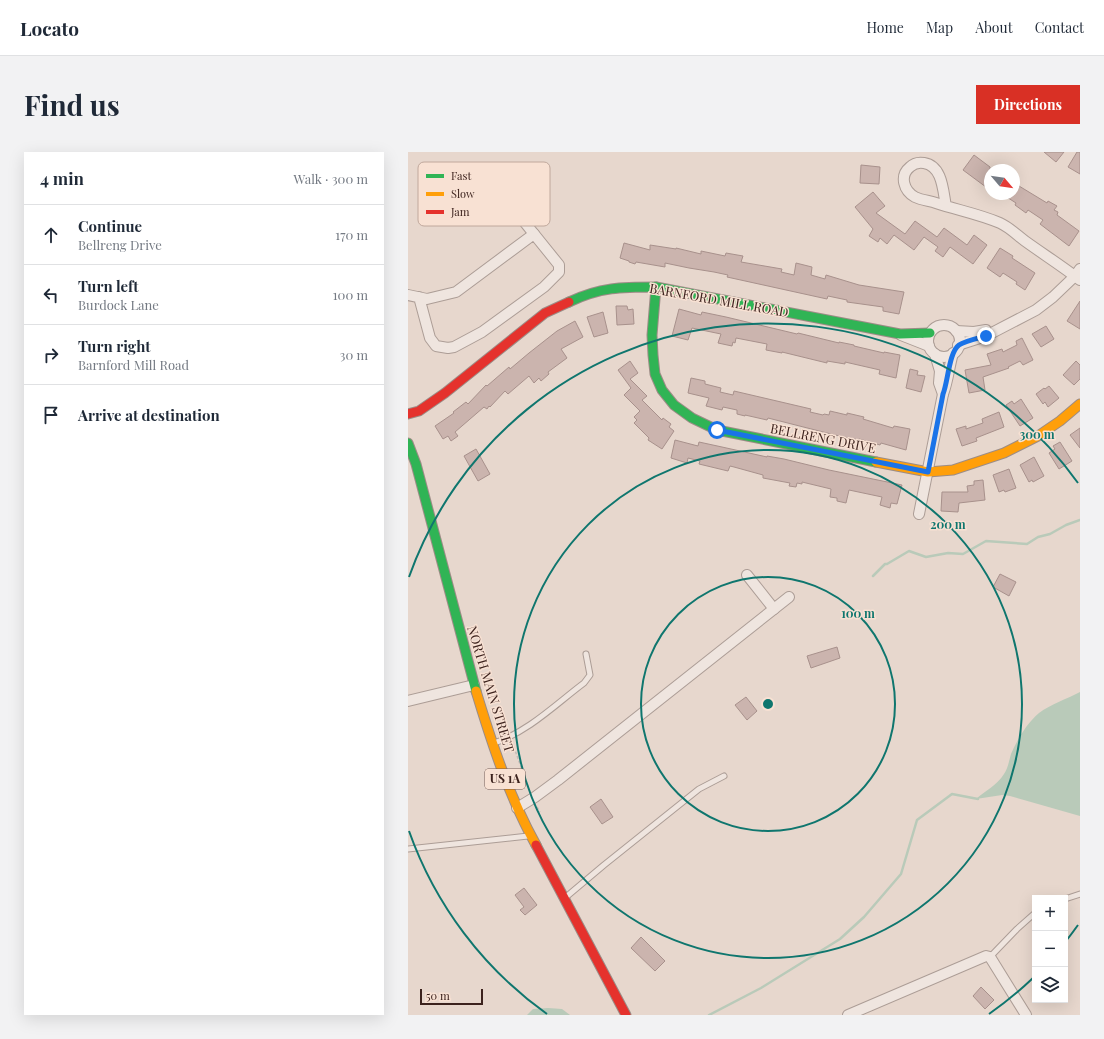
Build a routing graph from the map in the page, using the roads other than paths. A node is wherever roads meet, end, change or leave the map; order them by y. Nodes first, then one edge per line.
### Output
1 (946, 206) junction
2 (528, 226) edge
3 (534, 234) junction
4 (1078, 275) edge
5 (656, 287) junction
6 (408, 295) edge
7 (419, 297) junction
8 (998, 329) junction
9 (956, 331) junction
10 (930, 333) junction
11 (900, 334) junction
12 (929, 346) junction
13 (956, 349) junction
14 (935, 354) junction
15 (943, 394) junction
16 (1080, 404) edge
17 (408, 414) edge
18 (408, 443) edge
19 (928, 472) junction
20 (919, 514) dead end
21 (747, 575) dead end
22 (789, 597) dead end
23 (774, 609) junction
24 (586, 654) dead end
25 (474, 685) junction
26 (408, 701) edge
27 (492, 744) junction
28 (724, 776) dead end
29 (517, 808) junction
30 (531, 836) junction
31 (408, 849) edge
32 (1080, 894) edge
33 (564, 899) junction
34 (1068, 899) edge
35 (1032, 916) edge
36 (990, 957) junction
37 (626, 1015) edge
38 (848, 1015) edge
39 (1026, 1015) edge

1 - 1 street
1 - 4 street
2 - 3 street
3 - 7 street
3 - 7 street
4 - 8 street, BARNFORD MILL ROAD
5 - 11 street, BARNFORD MILL ROAD
5 - 17 street, BARNFORD MILL ROAD
5 - 19 street, BELLRENG DRIVE
6 - 7 street
8 - 9 street, BARNFORD MILL ROAD
8 - 13 street, BARNFORD MILL ROAD
9 - 10 street, BARNFORD MILL ROAD
9 - 13 street
10 - 11 street, BARNFORD MILL ROAD
10 - 12 street
11 - 12 street, BARNFORD MILL ROAD
12 - 14 street
13 - 14 street, BARNFORD MILL ROAD
13 - 15 street
14 - 15 street
15 - 19 street
16 - 19 street, BELLRENG DRIVE
18 - 25 street, NORTH MAIN STREET / US 1A
19 - 20 street
21 - 23 street
22 - 23 street
23 - 29 street
24 - 27 lane
25 - 26 street
25 - 27 street, NORTH MAIN STREET / US 1A
27 - 29 street, NORTH MAIN STREET / US 1A
28 - 33 lane
29 - 30 street, NORTH MAIN STREET / US 1A
30 - 31 lane
30 - 33 street, NORTH MAIN STREET / US 1A
32 - 34 lane
33 - 37 street, NORTH MAIN STREET / US 1A
35 - 36 lane
36 - 38 street
36 - 39 street

